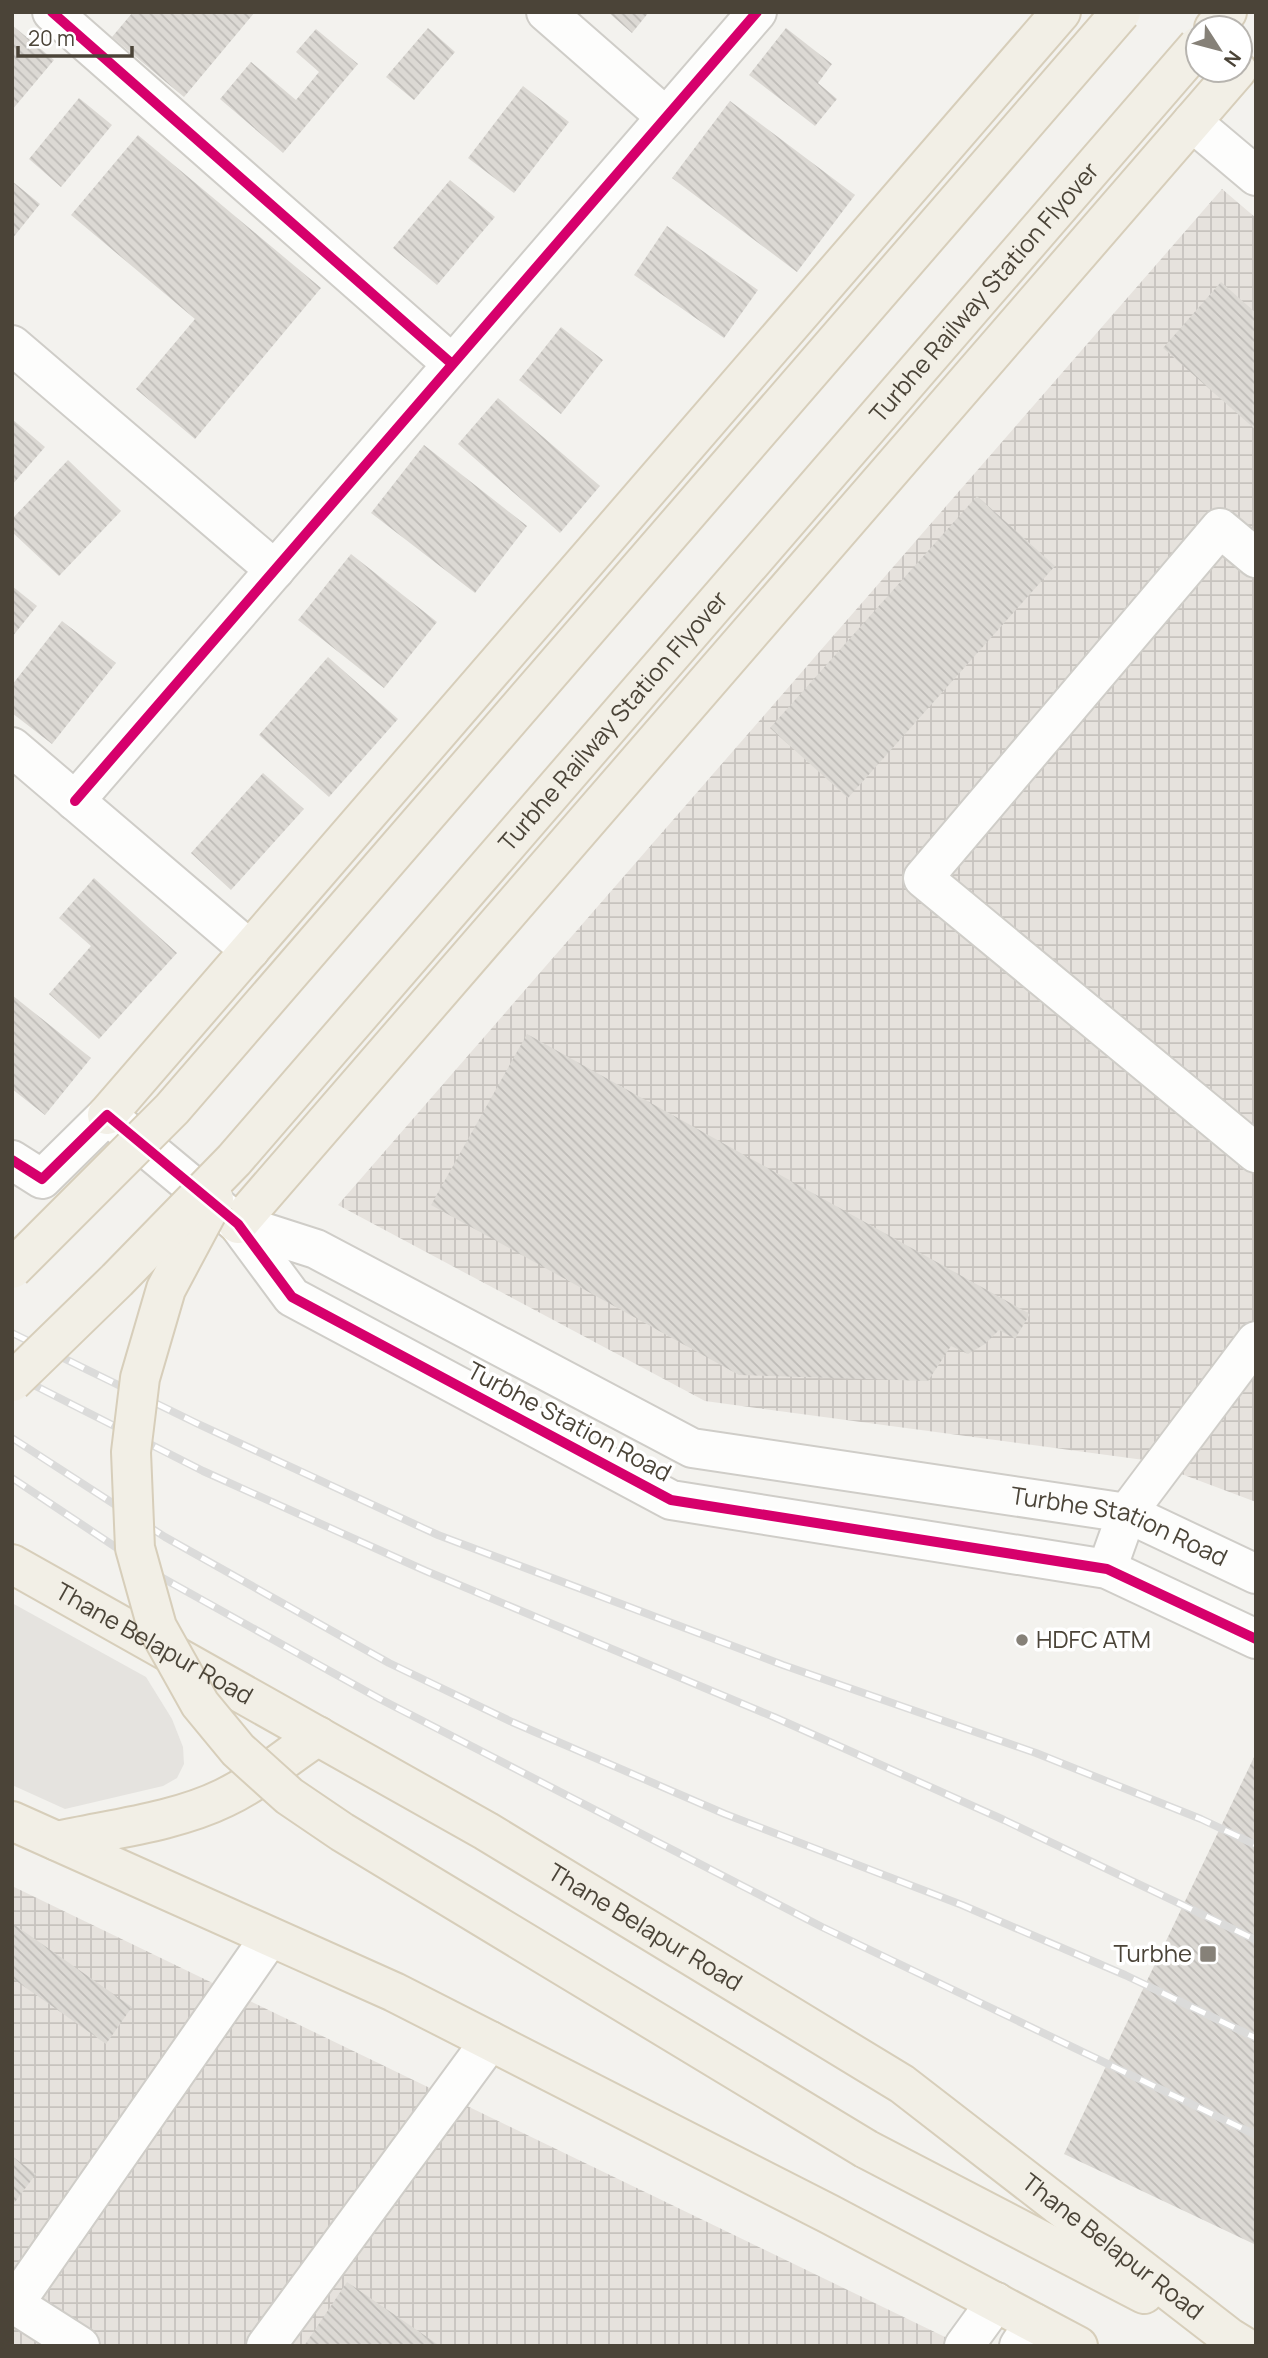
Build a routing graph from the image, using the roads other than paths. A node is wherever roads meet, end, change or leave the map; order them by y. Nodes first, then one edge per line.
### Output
1 (52, 12) edge
2 (546, 12) edge
3 (757, 12) edge
4 (1061, 12) edge
5 (1121, 12) edge
6 (1184, 62) edge
7 (1224, 84) edge
8 (666, 117) junction
9 (1192, 122) junction
10 (1256, 176) edge
11 (12, 345) edge
12 (452, 365) junction
13 (1256, 558) edge
14 (275, 570) junction
15 (12, 747) edge
16 (75, 801) junction
17 (250, 950) junction
18 (107, 1115) junction
19 (1256, 1153) edge
20 (12, 1160) edge
21 (234, 1160) junction
22 (237, 1224) junction
23 (12, 1269) edge
24 (1256, 1340) edge
25 (12, 1382) edge
26 (1126, 1513) junction
27 (12, 1564) edge
28 (1107, 1569) junction
29 (1256, 1574) edge
30 (1256, 1639) edge
31 (318, 1736) junction
32 (12, 1821) edge
33 (57, 1841) junction
34 (270, 1937) junction
35 (490, 2041) junction
36 (996, 2302) junction
37 (13, 2306) edge
38 (1027, 2334) edge
39 (1236, 2342) edge
40 (80, 2346) edge
41 (266, 2346) edge
42 (964, 2346) edge
43 (1078, 2346) edge

1 - 12 street
2 - 8 street
3 - 8 street
4 - 17 main road
5 - 23 main road, bridge
6 - 21 main road, Turbhe Railway Station Flyover, bridge
7 - 9 main road
8 - 12 street
9 - 10 street
9 - 22 main road
11 - 14 street
12 - 14 street
13 - 19 street
14 - 16 street
15 - 16 street
16 - 17 street
17 - 18 main road
18 - 20 street
18 - 22 street, Turbhe Station Road
21 - 25 main road, Turbhe Railway Station Flyover, bridge
21 - 39 main road, bridge
22 - 26 street, Turbhe Station Road
22 - 28 street, Turbhe Station Road
24 - 26 street
26 - 28 street
26 - 29 street, Turbhe Station Road
27 - 31 main road, Thane Belapur Road
28 - 30 street, Turbhe Station Road
31 - 33 main road
31 - 39 main road, Thane Belapur Road
32 - 33 main road
33 - 34 main road
34 - 35 main road
34 - 37 street
35 - 36 main road
35 - 41 street
36 - 38 main road
36 - 42 street
37 - 40 street
38 - 43 main road

